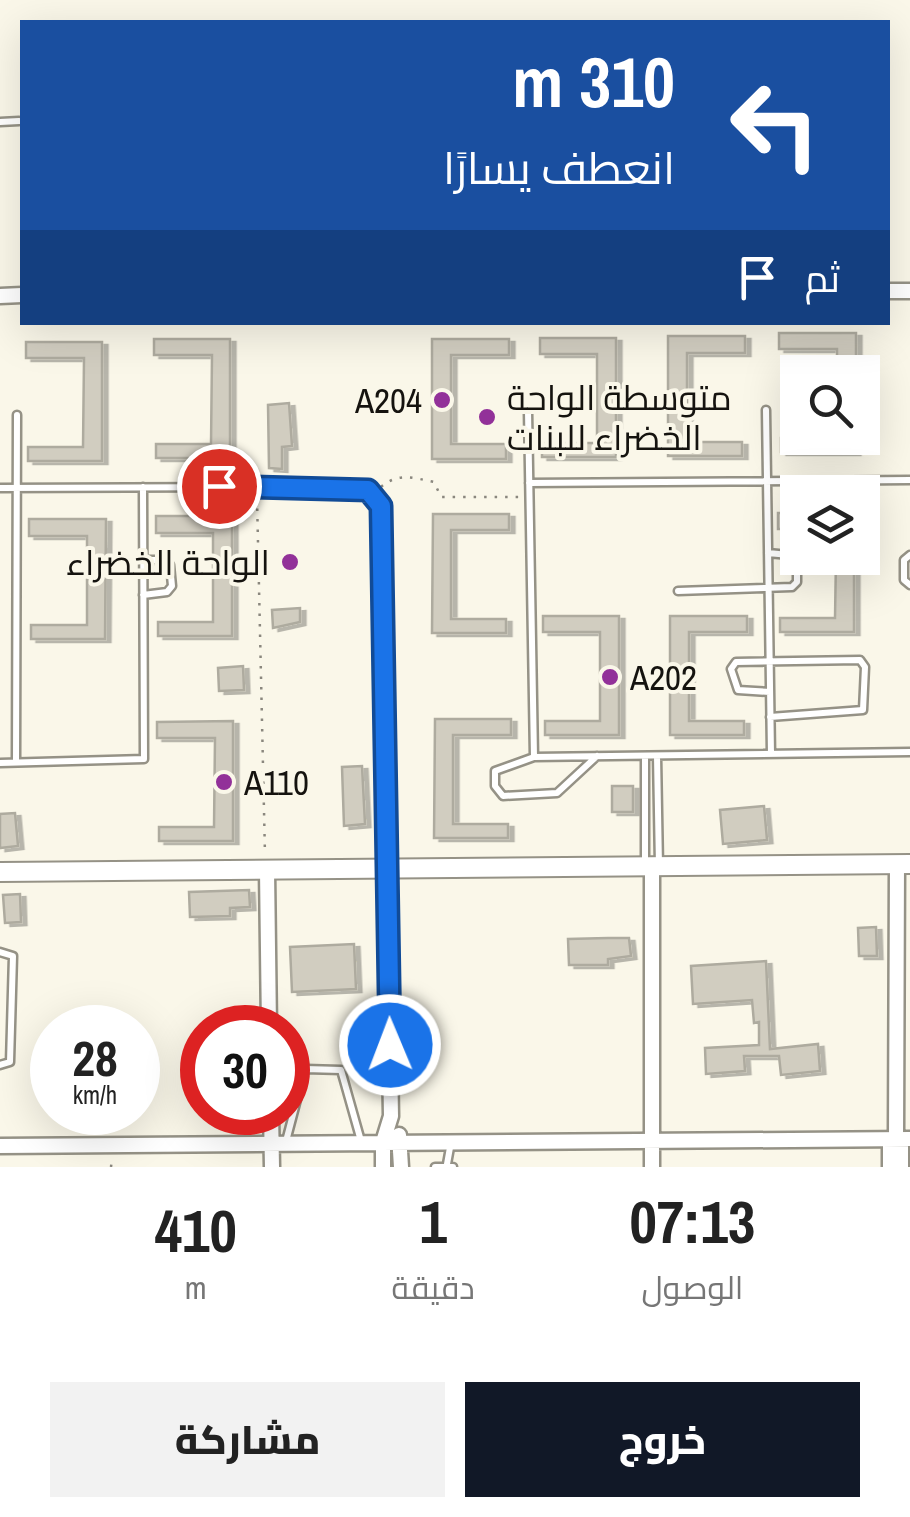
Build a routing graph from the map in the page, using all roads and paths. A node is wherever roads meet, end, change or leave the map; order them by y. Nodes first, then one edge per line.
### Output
1 (19, 121) dead end
2 (0, 122) edge
3 (766, 410) dead end
4 (528, 411) dead end
5 (17, 415) dead end
6 (910, 480) edge
7 (768, 481) junction
8 (529, 483) junction
9 (143, 486) junction
10 (257, 486) junction
11 (0, 488) edge
12 (17, 488) junction
13 (375, 495) junction
14 (529, 498) junction
15 (768, 553) junction
16 (910, 555) edge
17 (143, 560) junction
18 (910, 585) edge
19 (768, 590) junction
20 (678, 591) dead end
21 (143, 595) junction
22 (770, 662) junction
23 (770, 692) junction
24 (770, 717) junction
25 (910, 752) edge
26 (770, 754) junction
27 (597, 756) junction
28 (644, 756) junction
29 (657, 756) junction
30 (534, 757) junction
31 (0, 762) edge
32 (16, 762) junction
33 (904, 864) edge
34 (652, 867) junction
35 (388, 868) junction
36 (267, 870) junction
37 (0, 872) edge
38 (0, 952) edge
39 (270, 1005) edge
40 (0, 1066) edge
41 (391, 1116) junction
42 (276, 1135) edge
43 (652, 1139) junction
44 (899, 1139) edge
45 (451, 1141) junction
46 (383, 1142) junction
47 (401, 1142) junction
48 (362, 1143) junction
49 (0, 1146) edge
50 (278, 1146) junction
51 (450, 1166) edge
52 (272, 1167) edge
53 (384, 1167) edge
54 (401, 1167) edge
55 (435, 1167) edge
56 (652, 1167) edge
57 (890, 1167) edge
58 (901, 1167) edge

1 - 2 lane
3 - 7 lane
4 - 8 lane
5 - 12 lane
6 - 7 lane
7 - 8 lane
7 - 15 lane
8 - 14 lane
9 - 10 lane
9 - 12 lane
9 - 17 lane
10 - 13 street
10 - 36 path
11 - 12 lane
12 - 32 lane
13 - 14 path
13 - 35 street
14 - 30 lane
15 - 19 lane
15 - 19 lane
16 - 18 lane
17 - 21 lane
17 - 21 lane
19 - 20 lane
19 - 22 lane
21 - 32 lane
22 - 23 lane
22 - 23 lane
22 - 24 lane
23 - 24 lane
24 - 26 lane
25 - 26 lane
26 - 29 lane
27 - 28 lane
27 - 30 lane
27 - 30 lane
28 - 29 lane
28 - 34 lane
29 - 34 lane
31 - 32 lane
33 - 34 street
33 - 44 street
34 - 35 street
34 - 43 street
35 - 36 street
35 - 41 street
36 - 37 street
36 - 39 street
38 - 40 lane
41 - 46 street
41 - 47 street
42 - 50 street
43 - 44 street
43 - 45 street
43 - 56 street
44 - 57 street
44 - 58 street
45 - 47 street
45 - 51 lane
46 - 47 street
46 - 48 street
46 - 53 street
47 - 54 street
48 - 50 street
48 - 50 lane
49 - 50 street
50 - 52 street
51 - 55 lane

